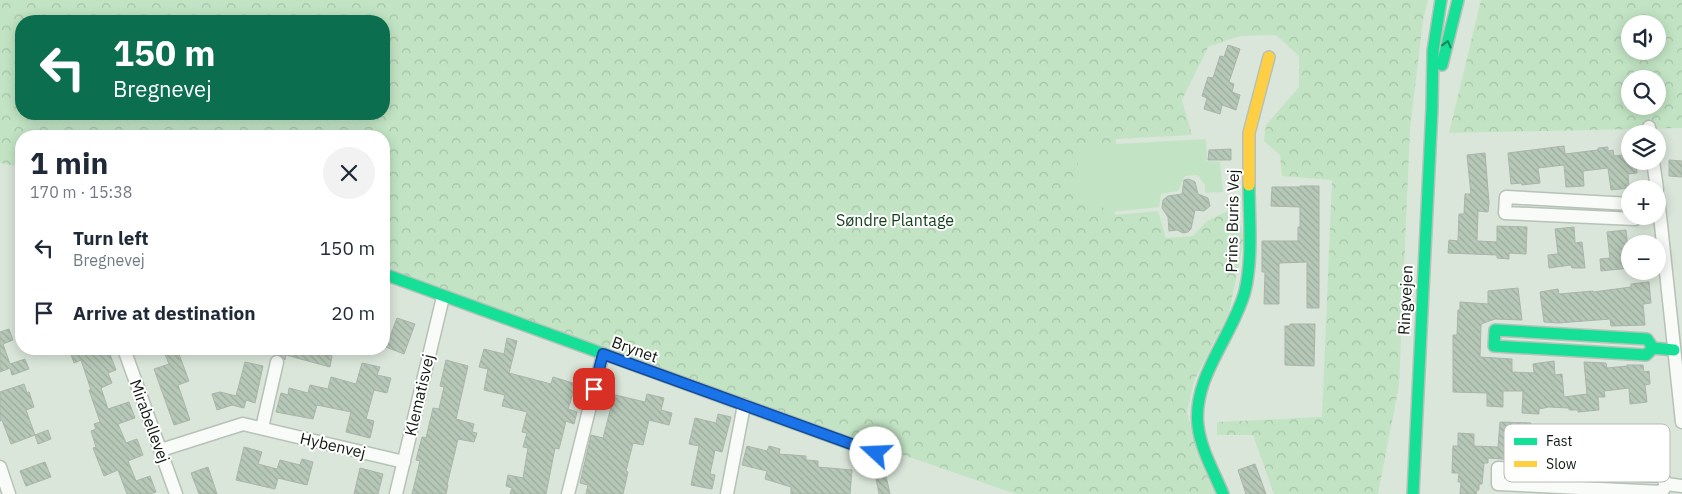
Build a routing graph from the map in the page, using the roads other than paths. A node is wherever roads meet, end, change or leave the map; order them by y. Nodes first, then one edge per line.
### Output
1 (1441, 0) edge
2 (1458, 0) edge
3 (1269, 57) dead end
4 (1432, 108) junction
5 (1621, 203) edge
6 (1621, 218) edge
7 (1660, 225) edge
8 (390, 276) edge
9 (443, 297) junction
10 (1653, 348) junction
11 (1674, 350) junction
12 (603, 354) junction
13 (126, 355) edge
14 (277, 362) dead end
15 (1680, 387) edge
16 (744, 406) junction
17 (1682, 422) edge
18 (262, 428) junction
19 (161, 450) junction
20 (876, 453) dead end
21 (404, 462) junction
22 (0, 467) edge
23 (1504, 468) edge
24 (1666, 484) joint
25 (1682, 486) edge
26 (10, 494) edge
27 (176, 494) edge
28 (396, 494) edge
29 (568, 494) edge
30 (727, 494) edge
31 (1223, 494) edge
32 (1413, 494) edge

1 - 4 street, Ringvejen
4 -> 2 street, Ringvejen
3 - 31 street, Prins Buris Vej
4 - 32 street, Ringvejen
5 - 6 street
7 - 11 street
8 - 9 street, Brynet
9 - 12 street, Brynet
9 - 21 street, Klematisvej
10 - 10 street
10 - 11 street
11 - 15 street
12 - 16 street, Brynet
12 - 29 street
13 - 19 street, Mirabellevej
14 - 18 street
15 - 17 street
16 - 20 street, Brynet
16 - 30 street
18 - 19 street, Hybenvej
18 - 21 street, Hybenvej
19 - 27 street, Mirabellevej
21 - 28 street, Klematisvej
22 - 26 street
23 - 24 street
24 - 25 street

